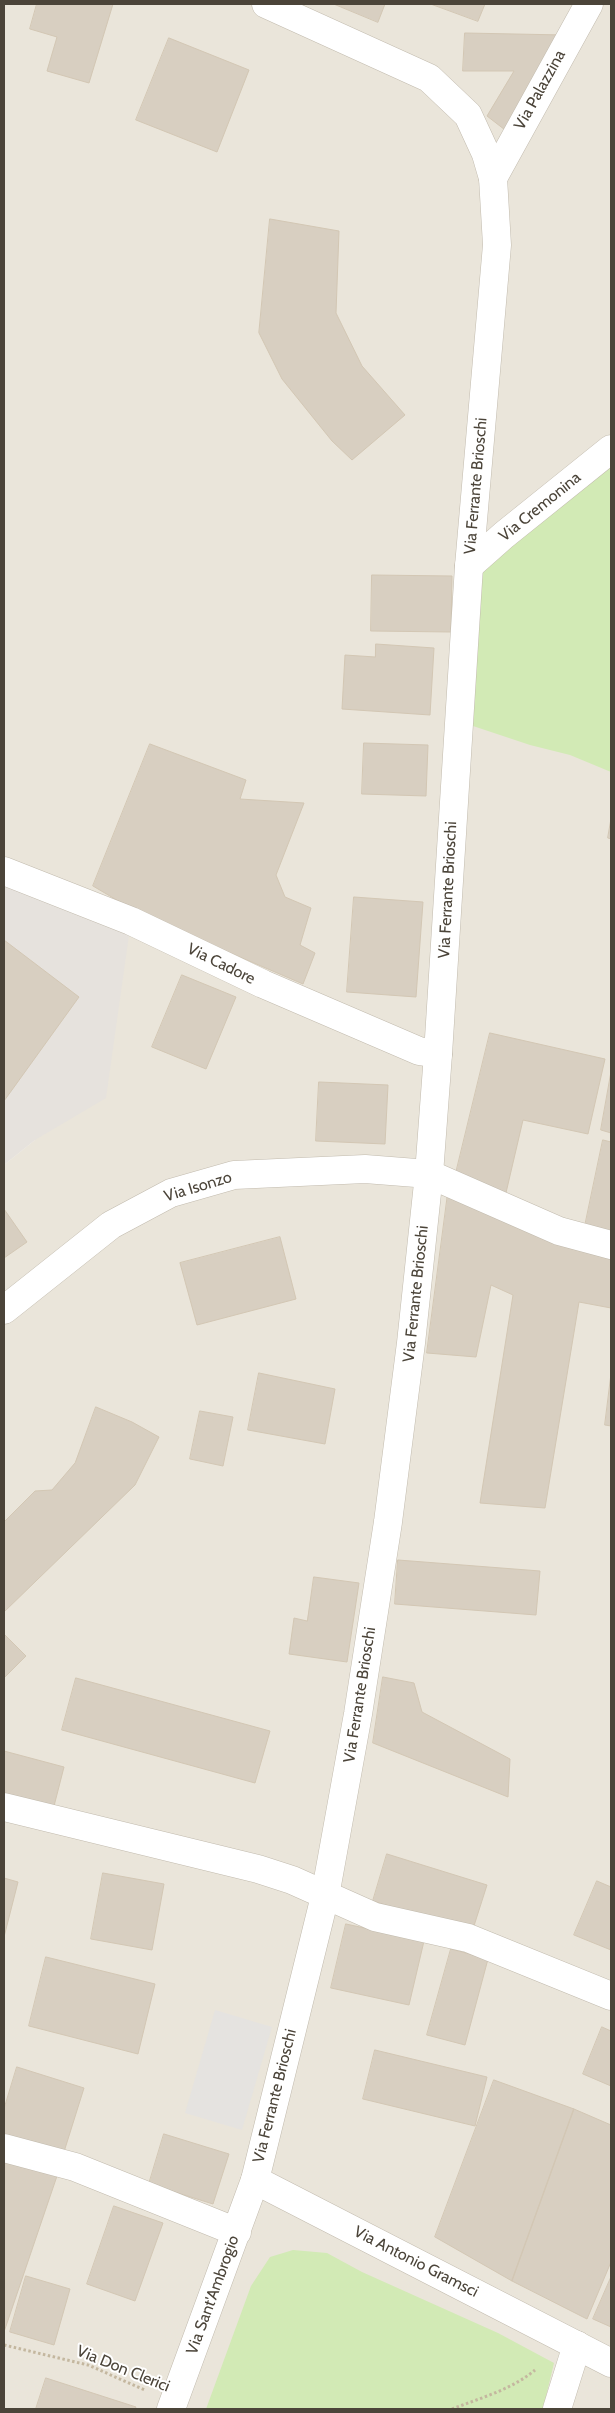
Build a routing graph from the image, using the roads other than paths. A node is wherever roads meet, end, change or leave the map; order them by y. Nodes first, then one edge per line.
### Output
1 (266, 4) edge
2 (589, 4) edge
3 (493, 178) junction
4 (611, 449) edge
5 (469, 566) junction
6 (4, 871) edge
7 (438, 1054) junction
8 (429, 1174) junction
9 (611, 1245) edge
10 (4, 1310) edge
11 (4, 1807) edge
12 (325, 1896) junction
13 (611, 1996) edge
14 (4, 2148) edge
15 (255, 2180) junction
16 (237, 2232) junction
17 (570, 2342) junction
18 (611, 2363) edge
19 (172, 2406) edge
20 (557, 2409) edge

1 - 3 street, Via Ferrante Brioschi
2 - 3 street, Via Palazzina
3 - 5 street, Via Ferrante Brioschi
4 - 5 street, Via Cremonina
5 - 7 street, Via Ferrante Brioschi
6 - 7 street, Via Cadore
7 - 8 street, Via Ferrante Brioschi
8 - 9 street, Via Isonzo
8 - 10 street, Via Isonzo
8 - 12 street, Via Ferrante Brioschi
11 - 12 street
12 - 13 street
12 - 15 street, Via Ferrante Brioschi
14 - 16 street
15 - 16 street, Via Sant'Ambrogio
15 - 17 street, Via Antonio Gramsci
16 - 19 street, Via Sant'Ambrogio
17 - 18 street, Via Antonio Gramsci
17 - 20 street

